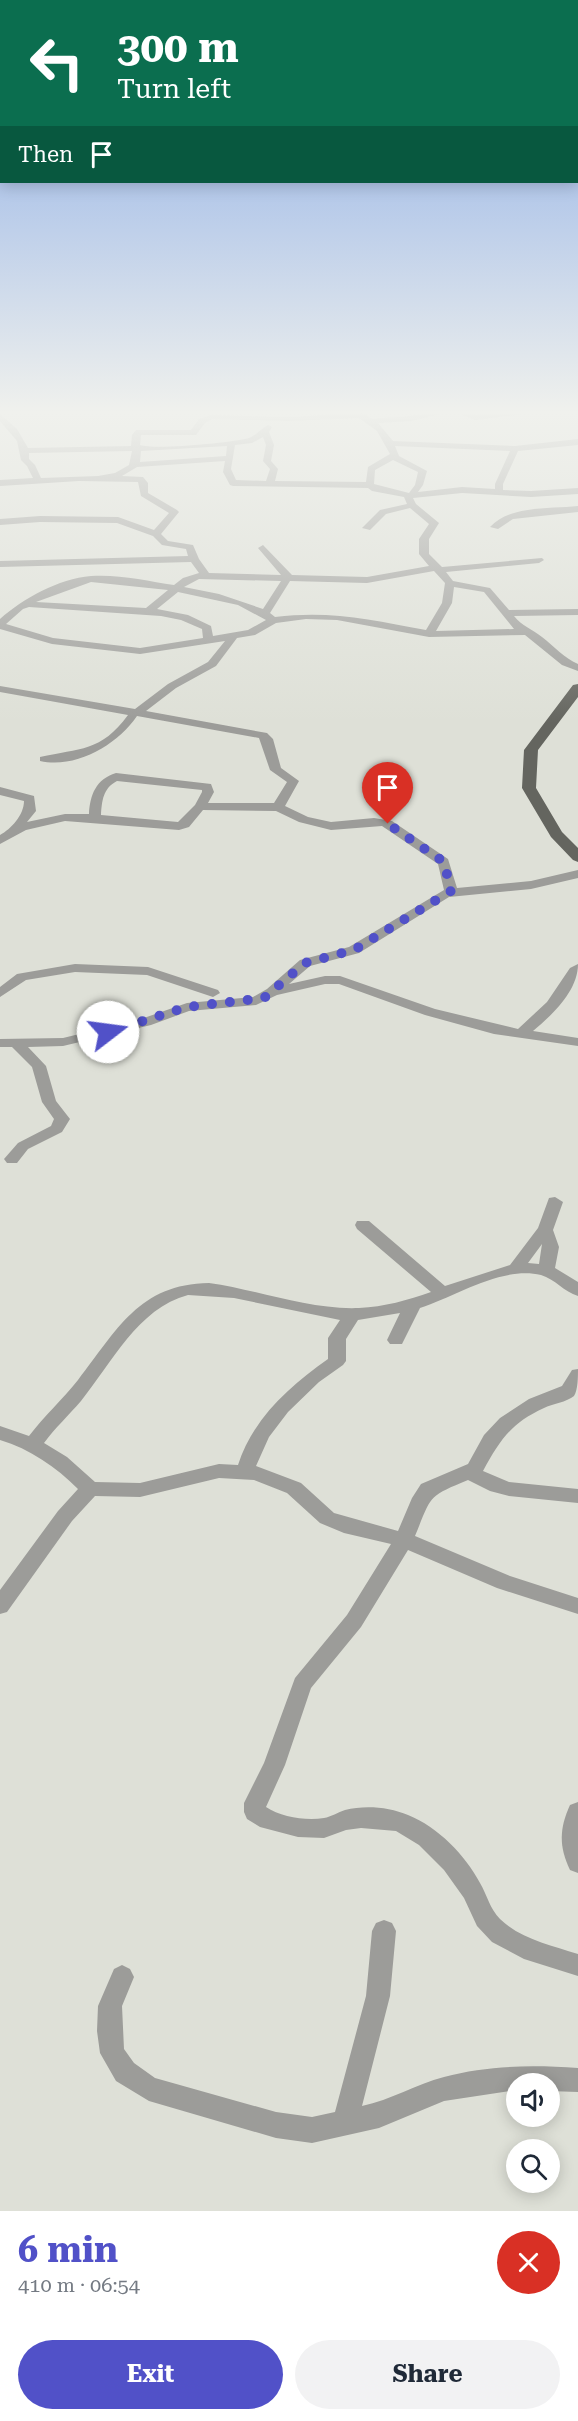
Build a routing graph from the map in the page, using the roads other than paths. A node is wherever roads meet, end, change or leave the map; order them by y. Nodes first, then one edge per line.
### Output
1 (171, 516) edge
2 (379, 516) edge
3 (427, 516) edge
4 (513, 516) edge
5 (0, 522) edge
6 (495, 527) dead end
7 (367, 528) dead end
8 (156, 534) junction
9 (263, 548) dead end
10 (194, 559) junction
11 (539, 560) dead end
12 (0, 564) edge
13 (438, 568) junction
14 (205, 575) junction
15 (288, 577) junction
16 (450, 583) junction
17 (176, 590) junction
18 (23, 605) junction
19 (149, 611) junction
20 (506, 612) junction
21 (578, 612) edge
22 (269, 616) junction
23 (0, 625) edge
24 (527, 632) junction
25 (429, 634) junction
26 (234, 636) junction
27 (208, 639) junction
28 (578, 668) edge
29 (578, 688) edge
30 (0, 689) edge
31 (136, 712) junction
32 (44, 759) dead end
33 (0, 791) edge
34 (201, 806) junction
35 (278, 807) junction
36 (95, 816) junction
37 (14, 830) junction
38 (0, 840) edge
39 (578, 857) edge
40 (578, 874) edge
41 (451, 891) junction
42 (578, 968) edge
43 (272, 992) junction
44 (0, 993) edge
45 (213, 993) junction
46 (246, 1002) junction
47 (187, 1007) junction
48 (520, 1035) junction
49 (578, 1042) edge
50 (0, 1043) edge
51 (17, 1044) junction
52 (12, 1159) dead end
53 (555, 1202) dead end
54 (363, 1225) dead end
55 (545, 1230) junction
56 (515, 1270) junction
57 (546, 1271) junction
58 (578, 1290) edge
59 (443, 1293) junction
60 (413, 1304) junction
61 (353, 1314) junction
62 (396, 1340) dead end
63 (578, 1375) edge
64 (0, 1433) edge
65 (33, 1445) junction
66 (245, 1472) junction
67 (471, 1472) junction
68 (90, 1490) junction
69 (576, 1496) dead end
70 (404, 1540) junction
71 (0, 1606) edge
72 (578, 1606) edge
73 (578, 1812) edge
74 (578, 1863) edge
75 (384, 1931) dead end
76 (578, 1965) edge
77 (122, 1977) dead end
78 (578, 2080) edge
79 (345, 2122) junction

1 - 8 street
2 - 7 street
3 - 13 street
4 - 6 street
5 - 8 street
8 - 10 street
9 - 15 street
10 - 12 street
10 - 14 street
11 - 13 street
13 - 15 street
13 - 16 street
14 - 15 street
14 - 17 street
15 - 22 street
16 - 20 street
16 - 25 street
17 - 18 street
17 - 19 street
17 - 22 street
18 - 19 street
18 - 23 street
19 - 27 street
20 - 21 street
20 - 24 street
22 - 25 street
22 - 26 street
23 - 27 street
24 - 25 street
24 - 28 street
26 - 27 street
26 - 31 street
29 - 39 main road
30 - 31 street
31 - 32 street
31 - 35 street
33 - 37 street
34 - 35 street
34 - 36 street
34 - 36 street
35 - 41 street
36 - 37 street
37 - 38 street
40 - 41 street
41 - 43 street
42 - 48 street
43 - 46 street
43 - 48 street
44 - 45 street
45 - 46 street
45 - 47 street
46 - 47 street
47 - 51 street
48 - 49 street
50 - 51 street
51 - 52 street
53 - 55 street
54 - 59 street
55 - 56 street
55 - 57 street
56 - 57 street
56 - 59 street
57 - 58 street
59 - 60 street
60 - 61 street
60 - 62 street
61 - 65 street
61 - 66 street
63 - 67 street
64 - 65 street
65 - 68 street
66 - 68 street
66 - 70 street
67 - 69 street
67 - 70 street
68 - 71 street
70 - 72 street
70 - 76 street
73 - 74 street
75 - 79 street
77 - 79 street
78 - 79 street

